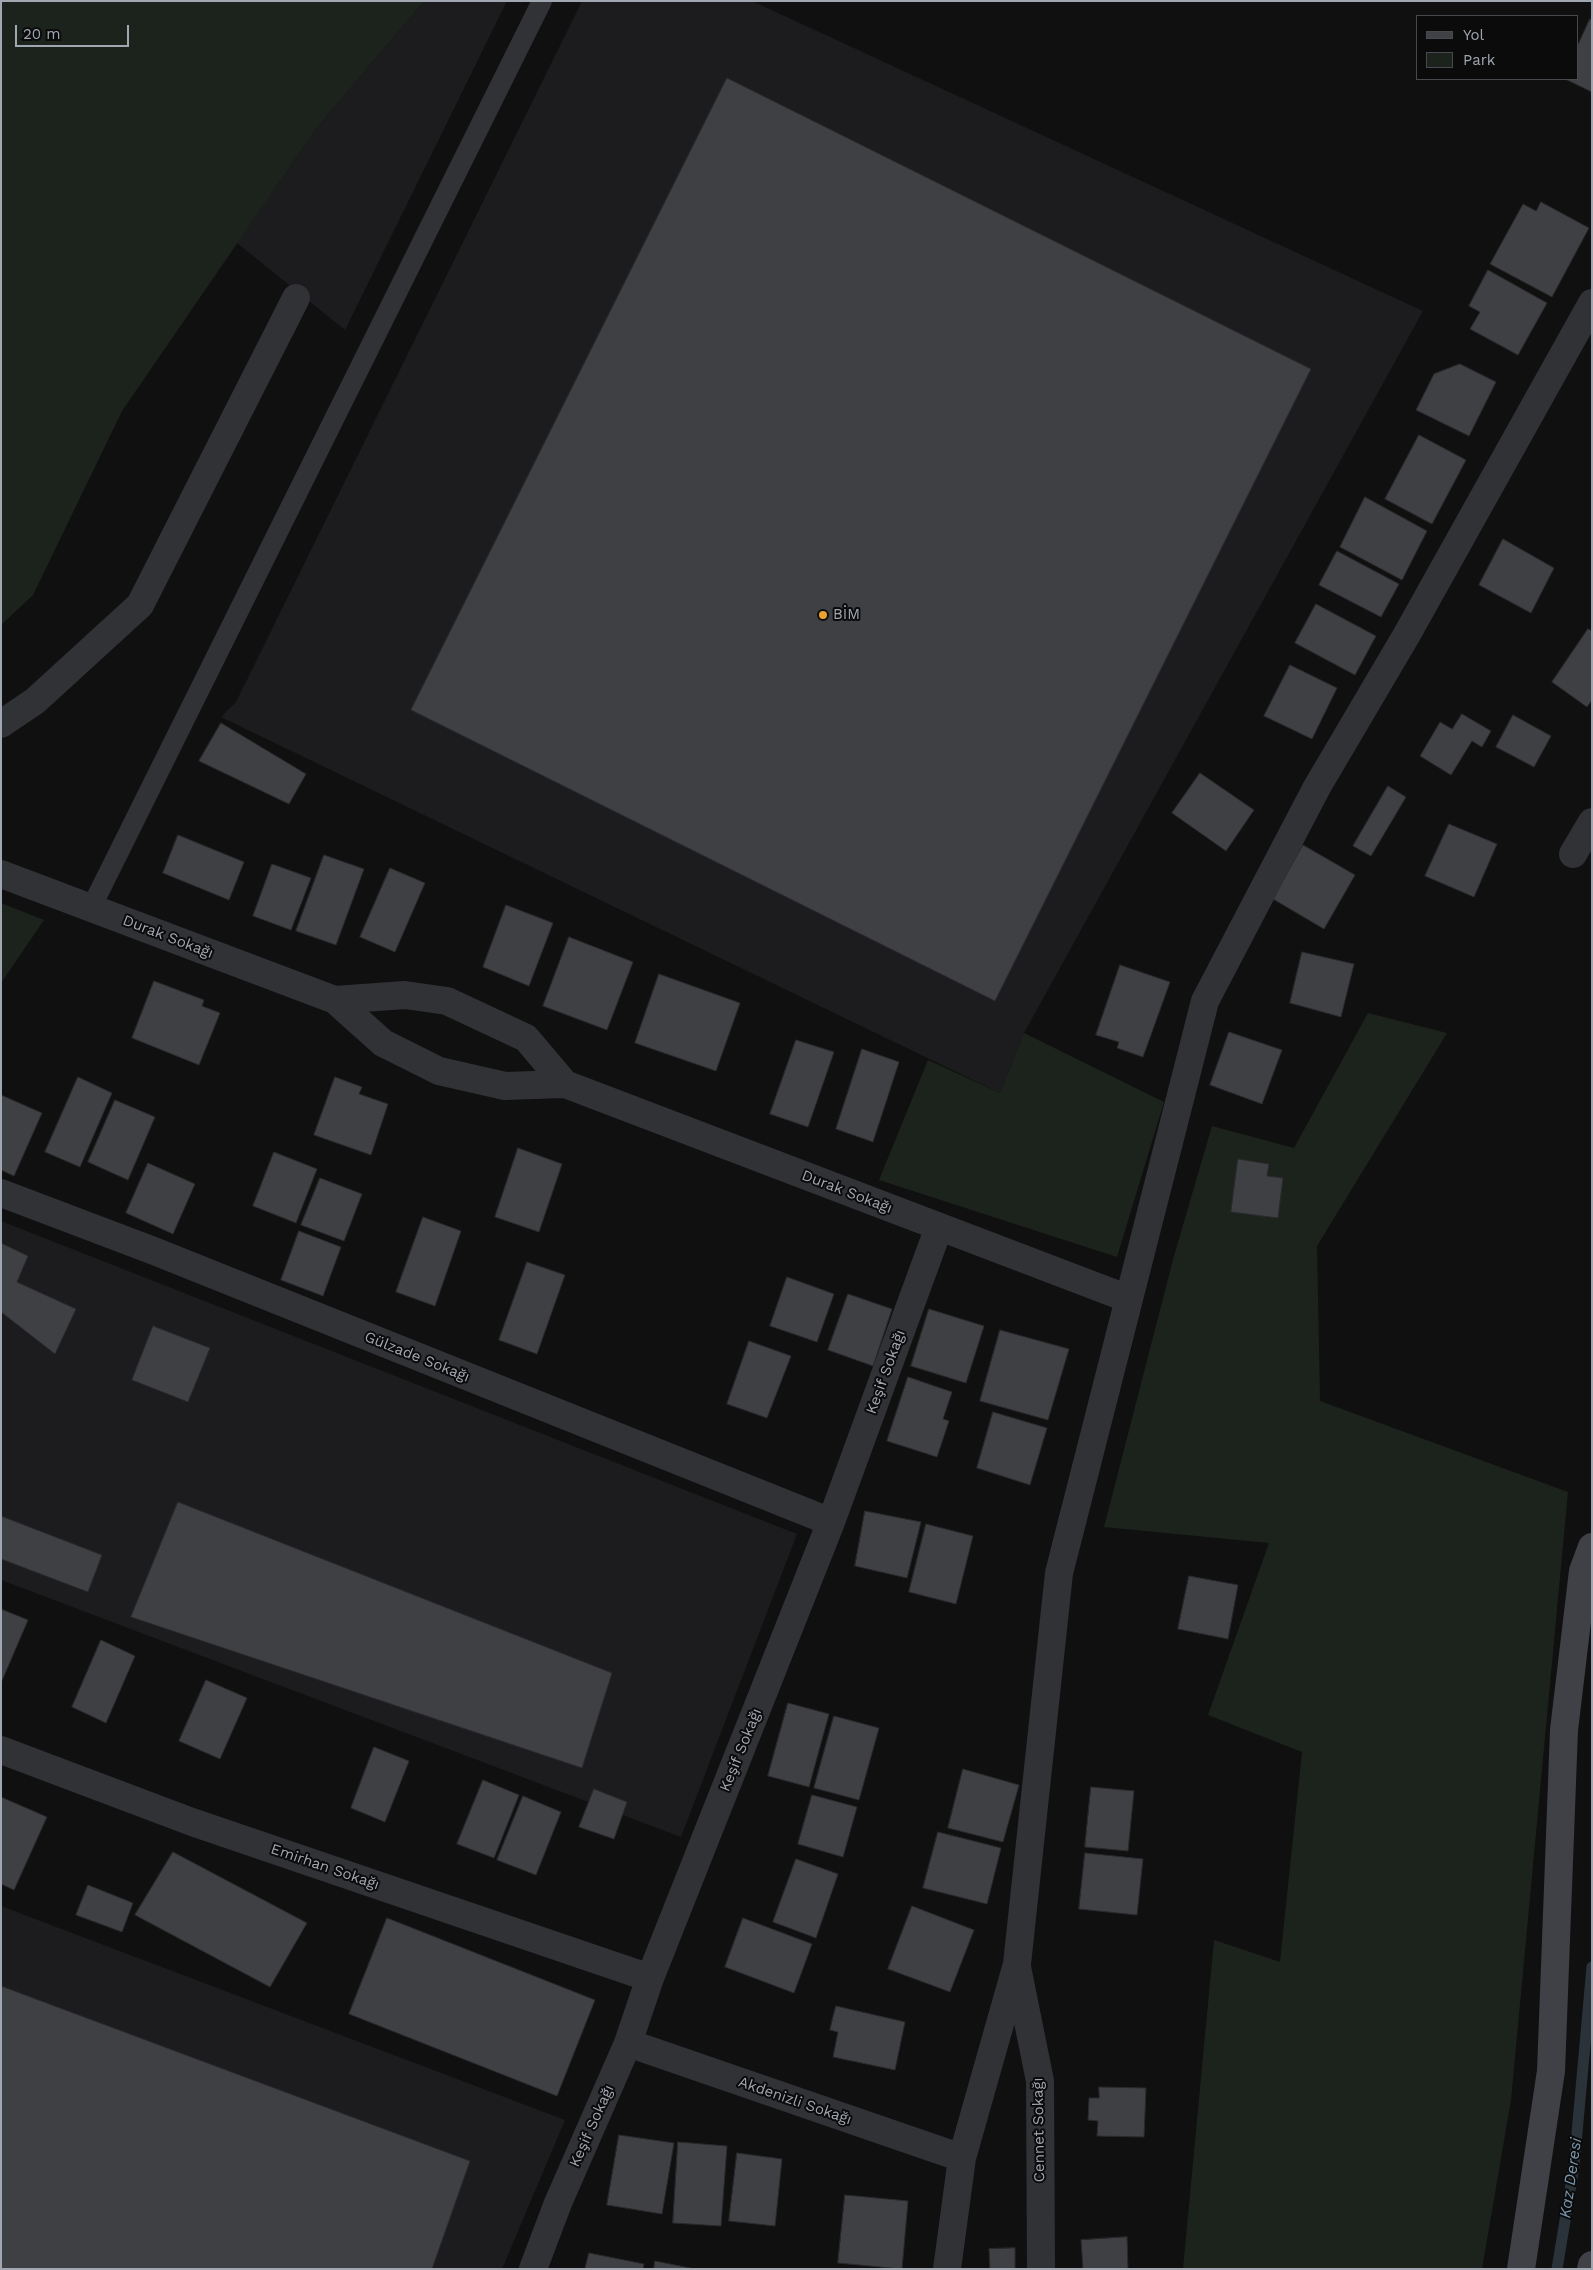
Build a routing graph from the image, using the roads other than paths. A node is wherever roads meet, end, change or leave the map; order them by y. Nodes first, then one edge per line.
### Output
1 (542, 1) edge
2 (296, 298) dead end
3 (1592, 303) edge
4 (1, 724) edge
5 (1592, 822) edge
6 (1573, 854) dead end
7 (1, 874) edge
8 (91, 908) junction
9 (335, 1000) junction
10 (564, 1084) junction
11 (1, 1193) edge
12 (940, 1227) junction
13 (1129, 1299) junction
14 (831, 1522) junction
15 (1592, 1547) edge
16 (1, 1750) edge
17 (1017, 1964) junction
18 (650, 1978) junction
19 (628, 2044) junction
20 (962, 2158) junction
21 (1592, 2265) edge
22 (533, 2269) edge
23 (947, 2269) edge
24 (1041, 2269) edge
25 (1521, 2269) edge
26 (1591, 2269) edge

1 - 8 lane
2 - 4 street
3 - 13 street
5 - 6 street
7 - 8 street, Durak Sokağı
8 - 9 street, Durak Sokağı
9 - 10 street, Durak Sokağı
9 - 10 street, Durak Sokağı
10 - 12 street, Durak Sokağı
11 - 14 street, Gülzade Sokağı
12 - 13 street, Durak Sokağı
12 - 14 street, Keşif Sokağı
13 - 17 street
14 - 18 street, Keşif Sokağı
15 - 25 main road
16 - 18 street, Emirhan Sokağı
17 - 20 street
17 - 24 street, Cennet Sokağı
18 - 19 street, Keşif Sokağı
19 - 20 street, Akdenizli Sokağı
19 - 22 street, Keşif Sokağı
20 - 23 street
21 - 26 main road

